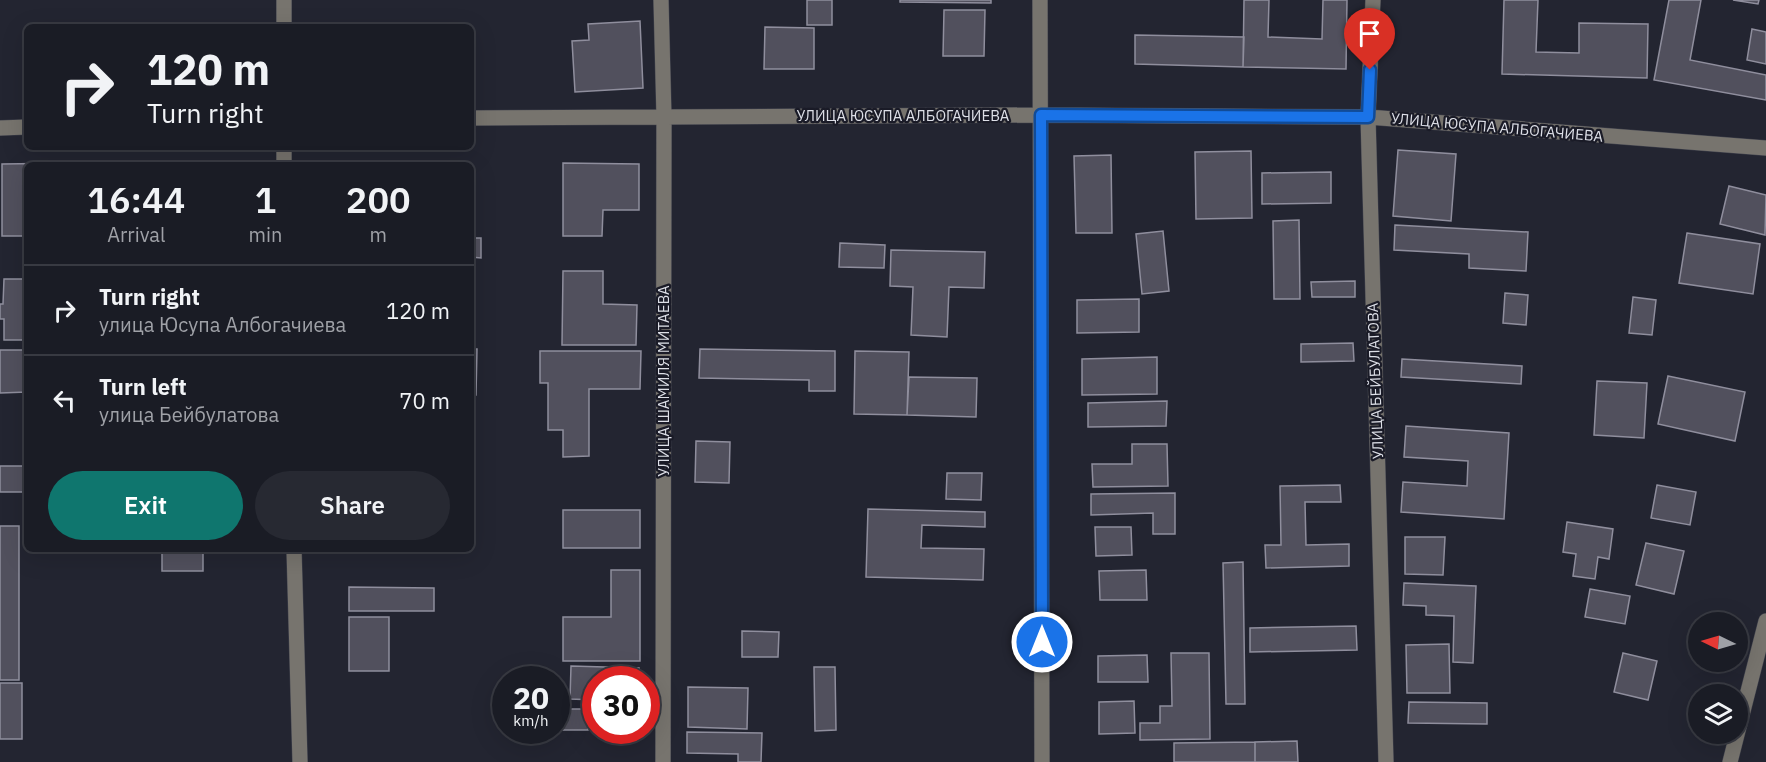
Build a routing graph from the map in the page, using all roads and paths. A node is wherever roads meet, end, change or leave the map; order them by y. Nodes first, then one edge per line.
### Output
1 (284, 0) edge
2 (661, 0) edge
3 (1041, 0) edge
4 (1373, 0) edge
5 (284, 24) edge
6 (1041, 115) junction
7 (664, 117) junction
8 (1368, 117) junction
9 (474, 118) edge
10 (0, 128) edge
11 (24, 128) edge
12 (1766, 148) edge
13 (294, 552) edge
14 (1766, 621) edge
15 (300, 762) edge
16 (663, 762) edge
17 (1042, 762) edge
18 (1386, 762) edge
19 (1730, 762) edge

1 - 5 street
2 - 7 street, УЛИЦА ШАМИЛЯ МИТАЕВА
3 - 6 street
4 - 8 street, УЛИЦА БЕЙБУЛАТОВА
6 - 7 street, УЛИЦА ЮСУПА АЛБОГАЧИЕВА
6 - 8 street, УЛИЦА ЮСУПА АЛБОГАЧИЕВА
6 - 17 street
7 - 9 street, УЛИЦА ЮСУПА АЛБОГАЧИЕВА
7 - 16 street, УЛИЦА ШАМИЛЯ МИТАЕВА
8 - 12 street, УЛИЦА ЮСУПА АЛБОГАЧИЕВА
8 - 18 street, УЛИЦА БЕЙБУЛАТОВА
10 - 11 street
13 - 15 street
14 - 19 street

